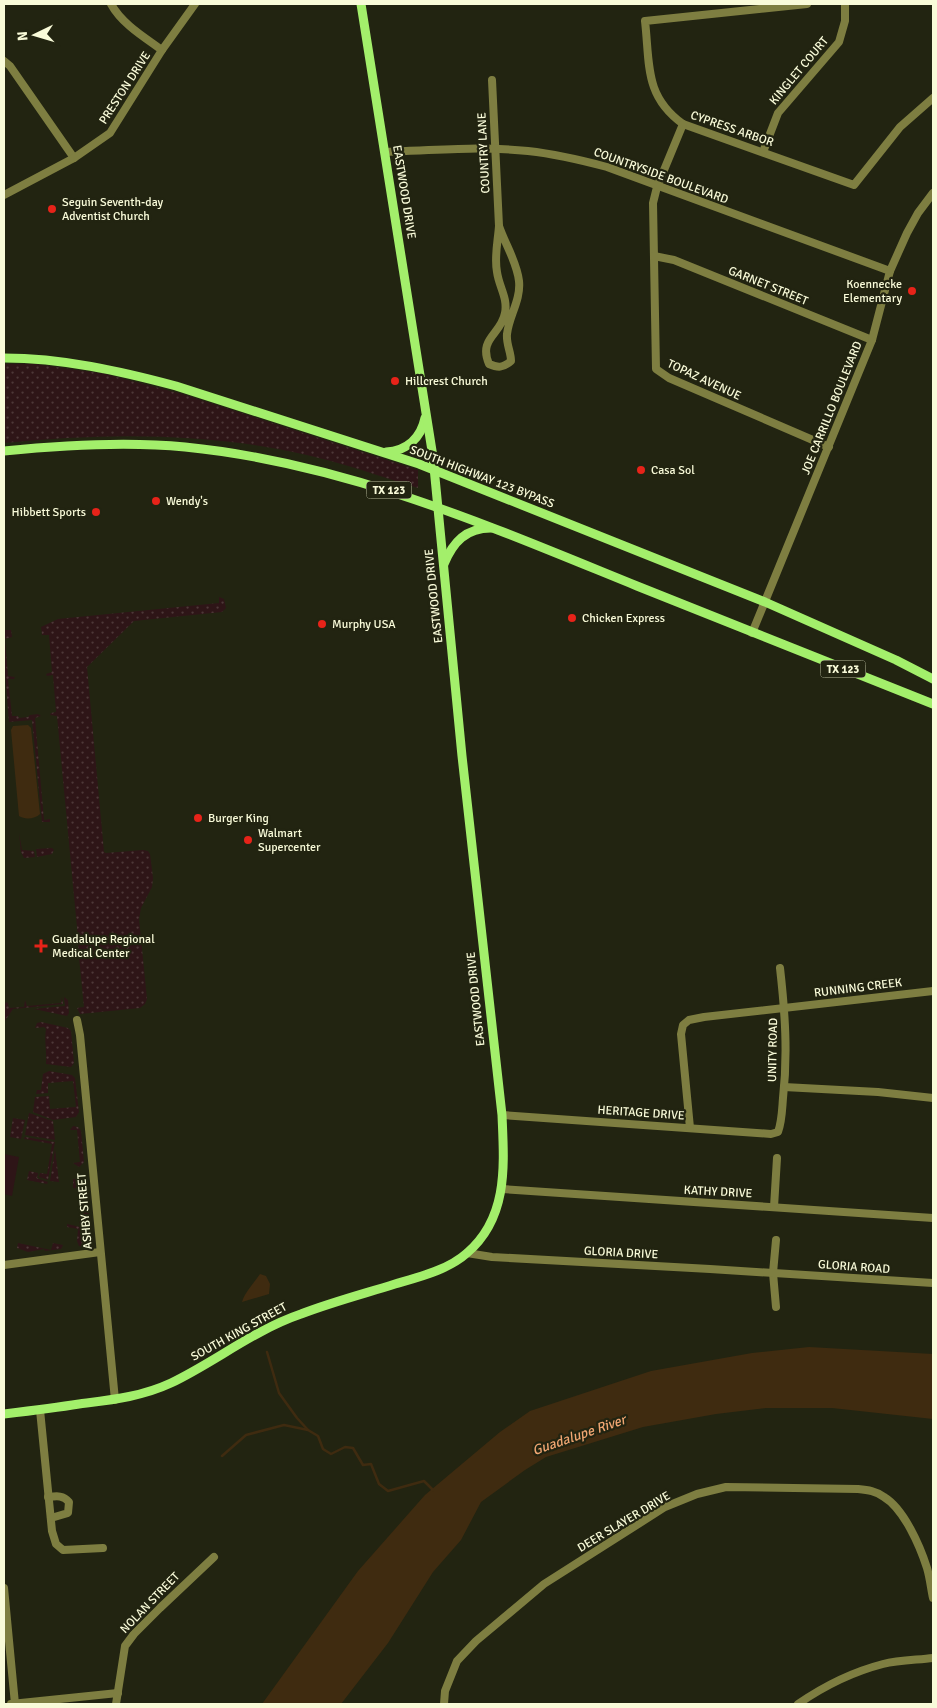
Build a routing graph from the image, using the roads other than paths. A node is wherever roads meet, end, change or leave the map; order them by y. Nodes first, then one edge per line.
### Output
1 (111, 4) edge
2 (195, 4) edge
3 (361, 4) edge
4 (807, 4) edge
5 (845, 4) edge
6 (162, 50) junction
7 (4, 61) edge
8 (492, 80) dead end
9 (933, 98) edge
10 (683, 124) junction
11 (494, 149) junction
12 (385, 152) junction
13 (763, 152) junction
14 (74, 158) junction
15 (658, 187) junction
16 (933, 193) edge
17 (4, 195) edge
18 (499, 226) junction
19 (654, 256) junction
20 (890, 271) junction
21 (508, 317) junction
22 (872, 340) junction
23 (4, 358) edge
24 (426, 413) junction
25 (829, 447) junction
26 (4, 451) edge
27 (381, 452) junction
28 (435, 471) junction
29 (438, 506) junction
30 (494, 528) junction
31 (443, 567) junction
32 (764, 602) junction
33 (752, 633) junction
34 (933, 679) edge
35 (933, 704) edge
36 (780, 968) dead end
37 (933, 991) edge
38 (785, 1009) junction
39 (76, 1020) dead end
40 (784, 1087) junction
41 (933, 1098) edge
42 (502, 1115) junction
43 (690, 1128) junction
44 (778, 1132) joint
45 (777, 1158) dead end
46 (502, 1189) junction
47 (774, 1207) junction
48 (933, 1218) edge
49 (776, 1240) dead end
50 (100, 1252) junction
51 (467, 1253) junction
52 (4, 1265) edge
53 (774, 1273) junction
54 (933, 1283) edge
55 (776, 1307) dead end
56 (115, 1400) junction
57 (40, 1410) junction
58 (4, 1414) edge
59 (48, 1497) junction
60 (50, 1518) junction
61 (103, 1548) dead end
62 (214, 1557) dead end
63 (4, 1588) edge
64 (933, 1598) edge
65 (933, 1658) edge
66 (118, 1693) junction
67 (11, 1704) edge
68 (15, 1704) edge
69 (116, 1704) edge
70 (444, 1704) edge
71 (798, 1704) edge

1 - 6 street
2 - 6 street, PRESTON DRIVE
3 - 12 main road, EASTWOOD DRIVE
4 - 10 street, CYPRESS ARBOR
5 - 13 street, KINGLET COURT
6 - 14 street, PRESTON DRIVE
7 - 14 street
8 - 11 street, COUNTRY LANE
9 - 13 street, CYPRESS ARBOR
10 - 13 street, CYPRESS ARBOR
10 - 15 street, TOPAZ AVENUE
11 - 12 street, COUNTRYSIDE BOULEVARD
11 - 15 street, COUNTRYSIDE BOULEVARD
11 - 18 street, COUNTRY LANE
12 - 24 main road, EASTWOOD DRIVE
14 - 17 street, PRESTON DRIVE
15 - 19 street, TOPAZ AVENUE
15 - 20 street, COUNTRYSIDE BOULEVARD
16 - 20 street, JOE CARRILLO BOULEVARD
18 - 21 street, COUNTRY LANE
18 - 21 street, COUNTRY LANE
19 - 22 street, GARNET STREET
19 - 25 street, TOPAZ AVENUE
20 - 22 street, JOE CARRILLO BOULEVARD
21 - 21 street, COUNTRY LANE
22 - 25 street, JOE CARRILLO BOULEVARD
23 - 27 main road, SOUTH HIGHWAY 123 BYPASS / TX 123
24 - 27 main road
24 - 28 main road, EASTWOOD DRIVE
25 - 32 street, JOE CARRILLO BOULEVARD
26 - 29 main road, TX 123
27 - 28 main road, SOUTH HIGHWAY 123 BYPASS / TX 123
28 - 29 main road, EASTWOOD DRIVE
28 - 32 main road, SOUTH HIGHWAY 123 BYPASS / TX 123
29 - 30 main road, TX 123
29 - 31 main road, EASTWOOD DRIVE
30 - 31 main road
30 - 33 main road, TX 123
31 - 42 main road, EASTWOOD DRIVE
32 - 33 street, JOE CARRILLO BOULEVARD
32 - 34 main road, SOUTH HIGHWAY 123 BYPASS / TX 123
33 - 35 main road, TX 123
36 - 38 street, UNITY ROAD
37 - 38 street, RUNNING CREEK
38 - 40 street, UNITY ROAD
38 - 43 street, RUNNING CREEK
39 - 50 street, ASHBY STREET
40 - 41 street
40 - 44 street, UNITY ROAD
42 - 43 street, HERITAGE DRIVE
42 - 46 main road, EASTWOOD DRIVE
43 - 44 street, HERITAGE DRIVE
45 - 47 street
46 - 47 street, KATHY DRIVE
46 - 51 main road, SOUTH KING STREET
47 - 48 street, KATHY DRIVE
49 - 53 street
50 - 52 street
50 - 56 street, ASHBY STREET
51 - 53 street, GLORIA DRIVE
51 - 56 main road, SOUTH KING STREET
53 - 54 street, GLORIA ROAD
53 - 55 street
56 - 57 main road, SOUTH KING STREET
57 - 58 main road, SOUTH KING STREET
57 - 59 street
59 - 60 street
59 - 60 street
60 - 61 street
62 - 66 street, NOLAN STREET
63 - 68 street
64 - 70 street, DEER SLAYER DRIVE
65 - 71 street
66 - 68 street
66 - 69 street, NOLAN STREET
67 - 68 street

